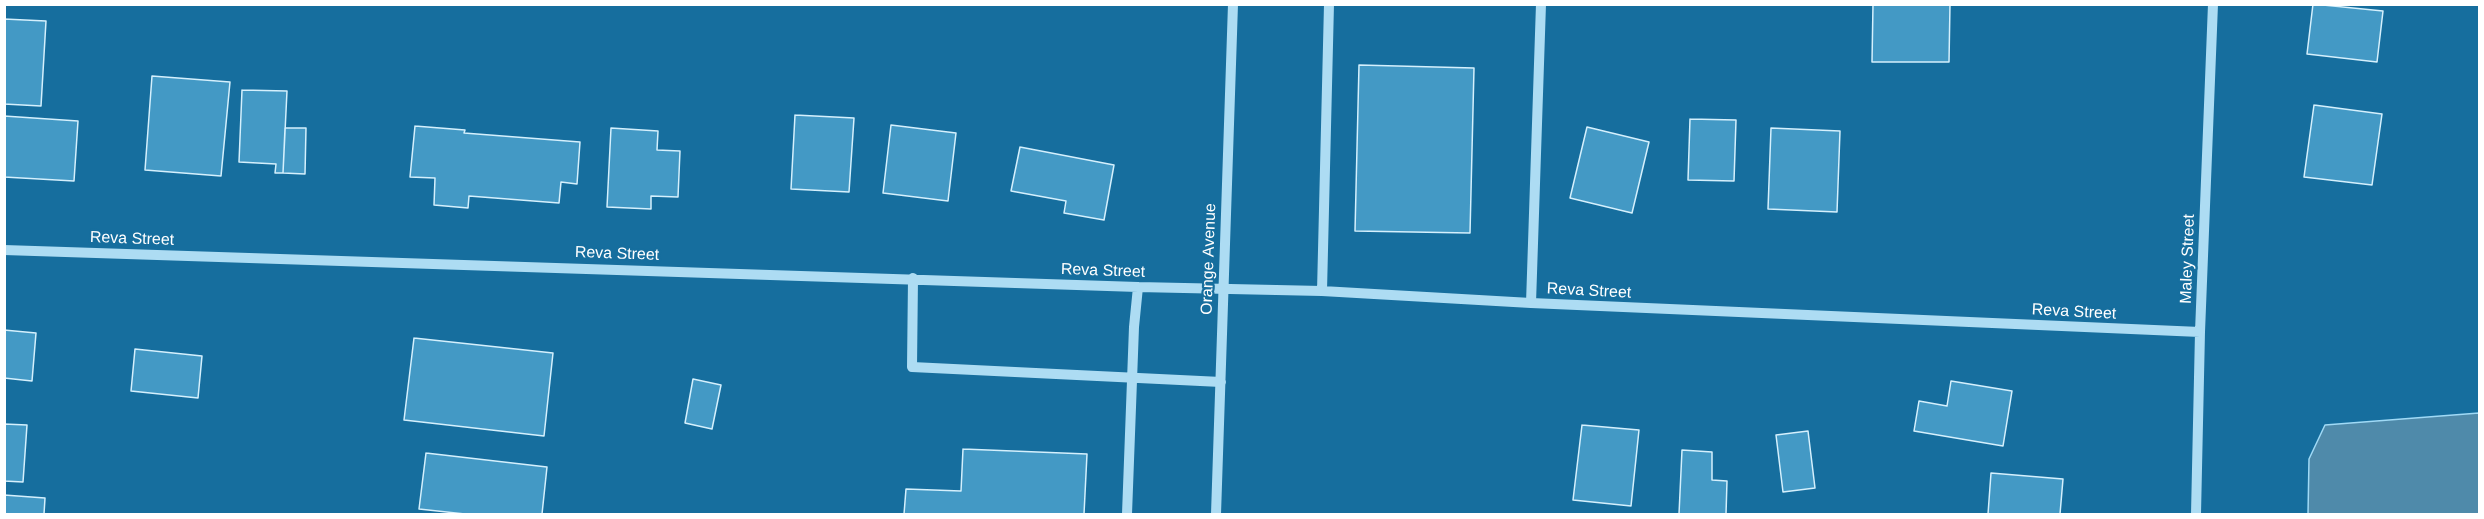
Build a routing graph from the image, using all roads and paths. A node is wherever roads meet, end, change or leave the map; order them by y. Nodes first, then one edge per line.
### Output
1 (1233, 4) edge
2 (1329, 4) edge
3 (1541, 4) edge
4 (2213, 4) edge
5 (4, 250) edge
6 (913, 278) junction
7 (1138, 287) junction
8 (1223, 289) junction
9 (1322, 291) junction
10 (1531, 303) junction
11 (2200, 333) junction
12 (1131, 379) junction
13 (1221, 382) junction
14 (1127, 514) edge
15 (1216, 514) edge
16 (2196, 514) edge

1 - 8 street, Orange Avenue
2 - 9 street
3 - 10 street
4 - 11 street, Maley Street
5 - 6 street, Reva Street
6 - 7 street, Reva Street
6 - 12 street
7 - 8 street, Reva Street
7 - 12 street
8 - 9 street, Reva Street
8 - 13 street, Orange Avenue
9 - 10 street, Reva Street
10 - 11 street, Reva Street
11 - 16 street, Maley Street
12 - 13 street
12 - 14 street
13 - 15 street, Orange Avenue

